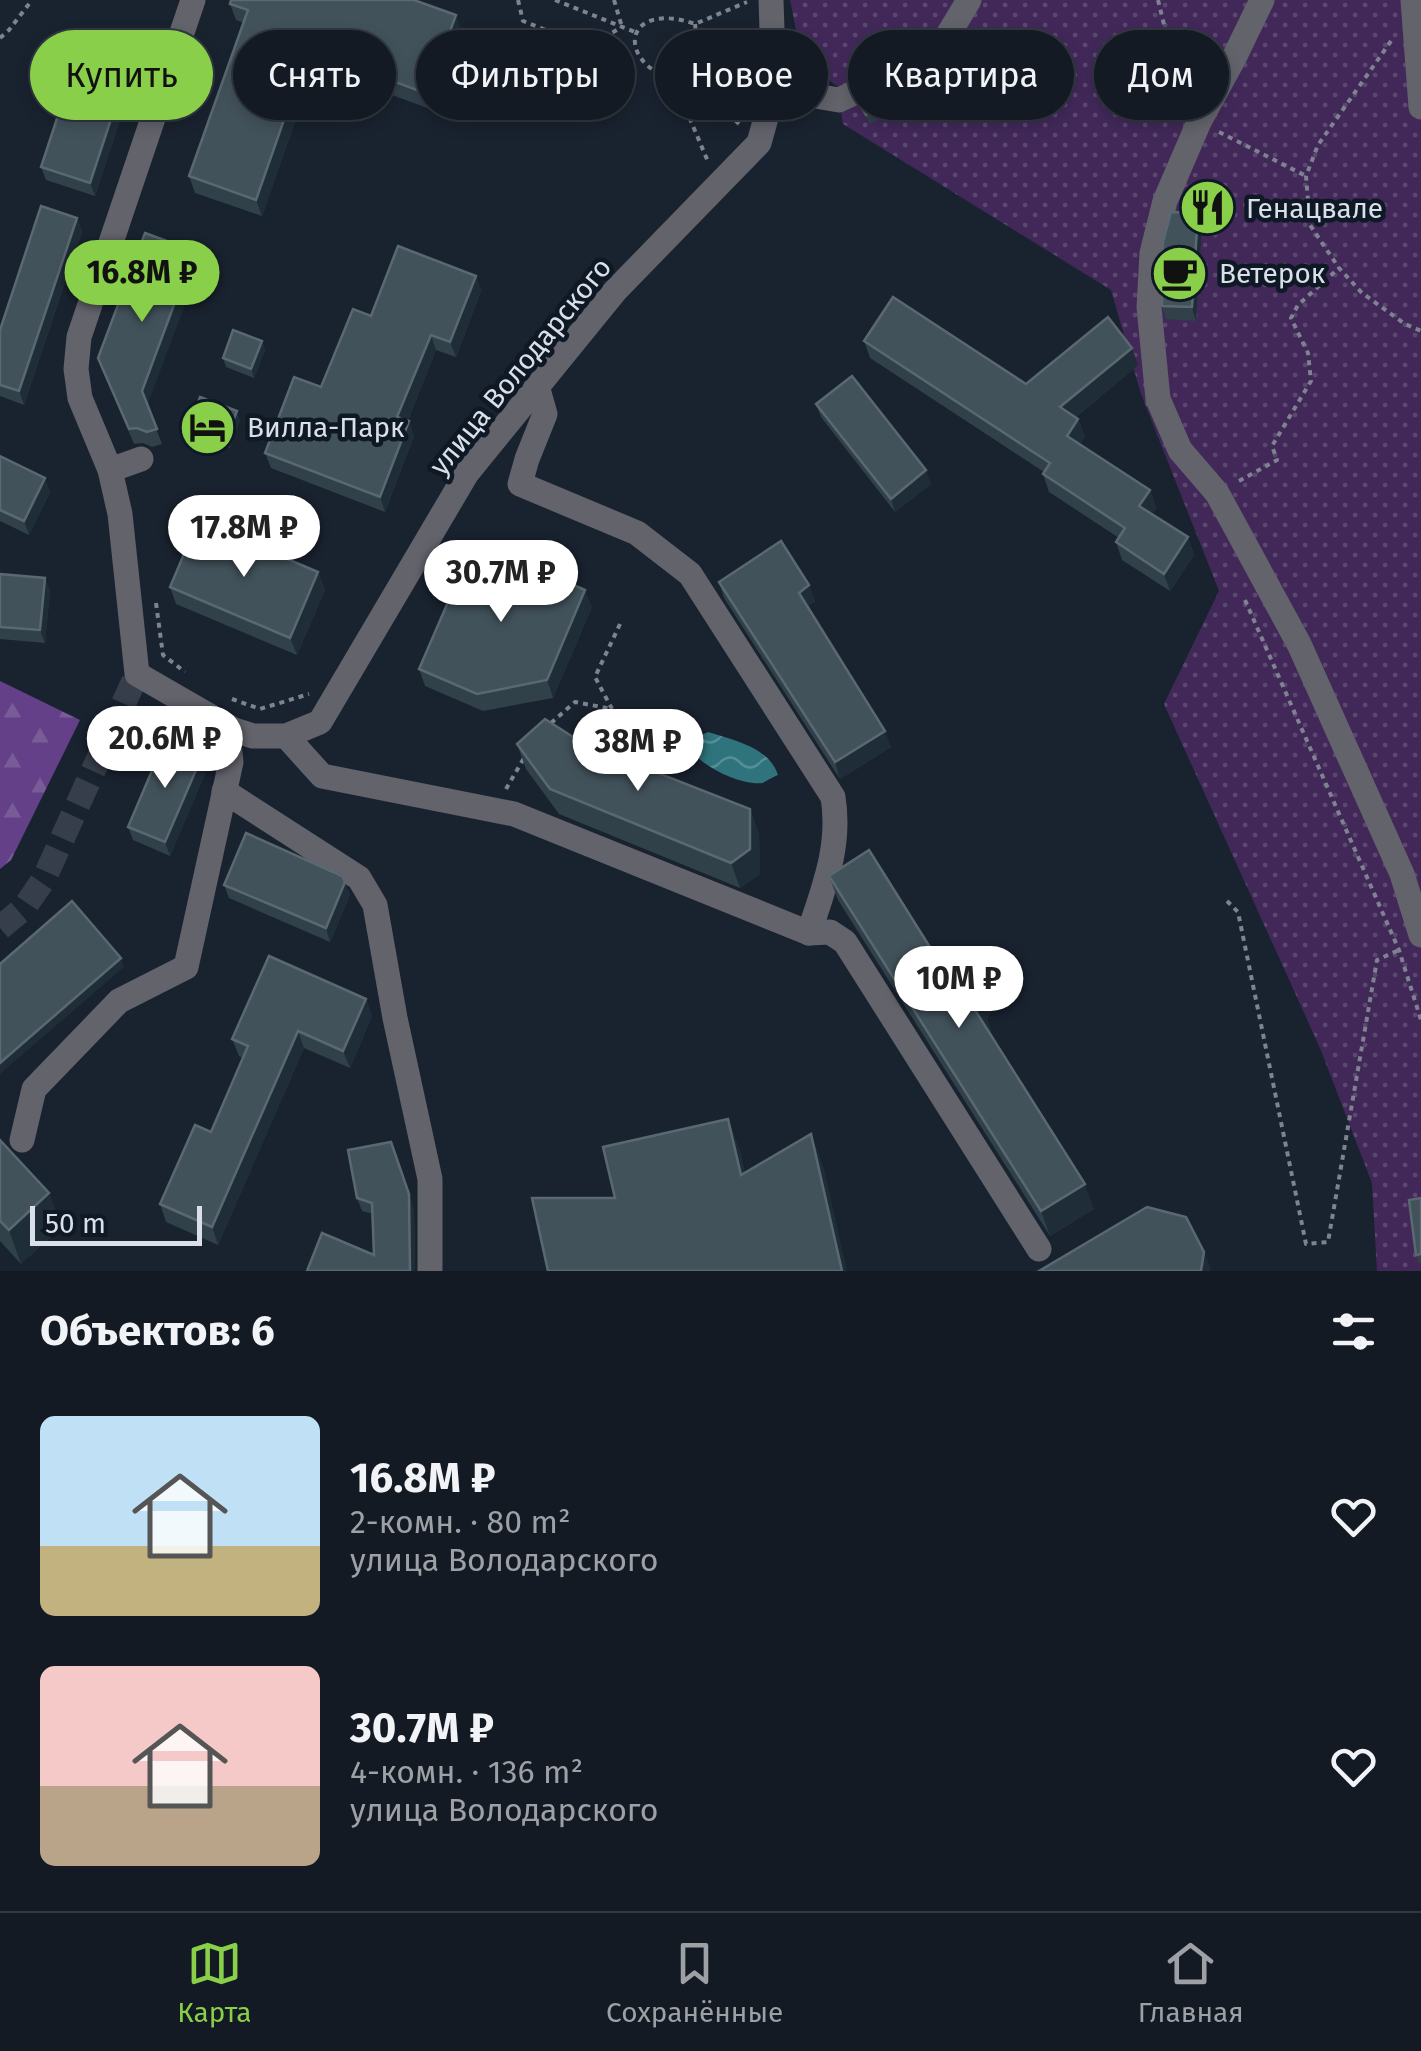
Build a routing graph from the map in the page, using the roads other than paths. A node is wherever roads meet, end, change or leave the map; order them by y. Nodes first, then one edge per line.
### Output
1 (193, 0) edge
2 (771, 0) edge
3 (969, 0) edge
4 (1262, 0) edge
5 (1414, 4) edge
6 (772, 30) edge
7 (828, 98) edge
8 (1421, 107) edge
9 (765, 120) edge
10 (537, 386) junction
11 (141, 459) dead end
12 (110, 470) junction
13 (243, 733) junction
14 (286, 736) junction
15 (243, 767) dead end
16 (224, 790) junction
17 (810, 933) junction
18 (1421, 935) edge
19 (22, 1140) dead end
20 (1039, 1250) dead end
21 (430, 1271) edge

1 - 12 street
2 - 6 street, улица Володарского
3 - 7 street
4 - 18 street
5 - 8 street
9 - 10 street, улица Володарского
10 - 14 street, улица Володарского
10 - 17 street
11 - 12 street
12 - 13 street
13 - 14 street
13 - 15 street
13 - 16 street
14 - 17 street
16 - 19 street
16 - 21 street
17 - 20 street

